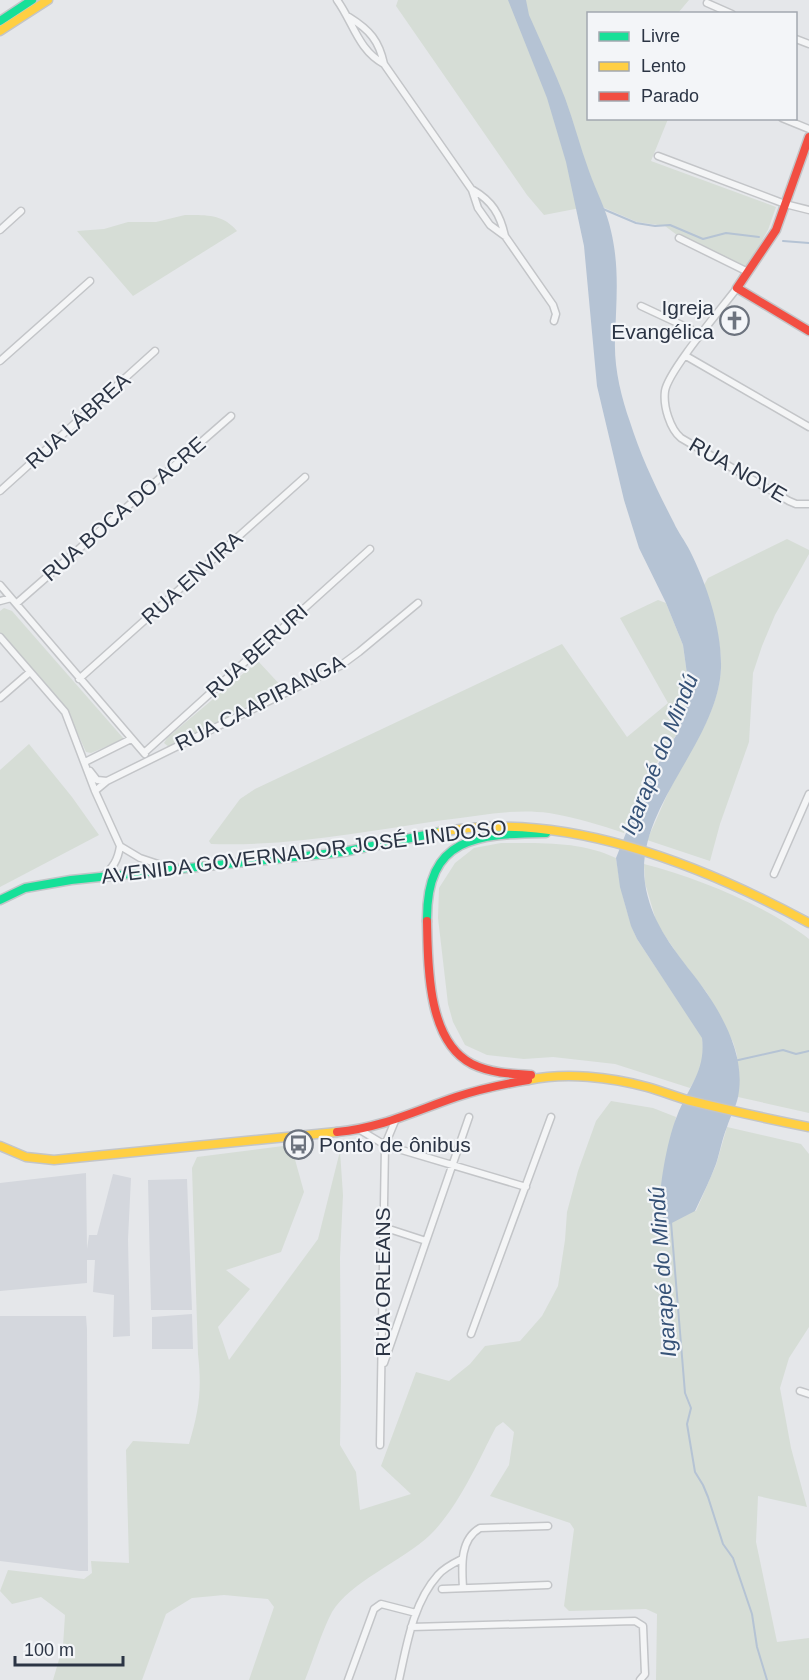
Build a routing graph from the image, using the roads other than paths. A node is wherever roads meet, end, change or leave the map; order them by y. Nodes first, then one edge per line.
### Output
1 (32, 0) edge
2 (48, 0) edge
3 (337, 0) edge
4 (706, 3) dead end
5 (727, 12) edge
6 (349, 17) junction
7 (0, 21) edge
8 (0, 31) edge
9 (384, 64) junction
10 (788, 120) edge
11 (809, 129) edge
12 (809, 137) edge
13 (658, 156) dead end
14 (472, 190) junction
15 (785, 204) junction
16 (809, 210) edge
17 (21, 211) dead end
18 (0, 230) edge
19 (505, 237) junction
20 (678, 238) dead end
21 (748, 272) junction
22 (90, 281) dead end
23 (736, 288) junction
24 (641, 306) dead end
25 (554, 321) dead end
26 (809, 331) edge
27 (701, 334) junction
28 (155, 351) dead end
29 (686, 356) junction
30 (0, 361) edge
31 (231, 416) dead end
32 (809, 427) edge
33 (305, 477) dead end
34 (0, 491) edge
35 (809, 504) edge
36 (370, 549) dead end
37 (0, 585) edge
38 (14, 600) junction
39 (0, 601) edge
40 (418, 603) dead end
41 (0, 637) edge
42 (30, 672) junction
43 (79, 679) junction
44 (0, 699) edge
45 (131, 739) junction
46 (144, 753) junction
47 (149, 759) junction
48 (85, 764) junction
49 (107, 781) junction
50 (95, 791) junction
51 (809, 794) edge
52 (571, 832) junction
53 (120, 846) junction
54 (176, 869) junction
55 (774, 874) dead end
56 (102, 877) junction
57 (0, 900) edge
58 (809, 922) edge
59 (547, 1076) junction
60 (469, 1117) dead end
61 (551, 1117) dead end
62 (395, 1121) junction
63 (809, 1127) edge
64 (360, 1130) junction
65 (385, 1145) junction
66 (0, 1146) edge
67 (452, 1165) junction
68 (526, 1187) junction
69 (383, 1227) junction
70 (426, 1241) junction
71 (471, 1334) dead end
72 (382, 1368) junction
73 (800, 1391) dead end
74 (809, 1394) edge
75 (380, 1445) dead end
76 (548, 1526) dead end
77 (462, 1559) junction
78 (548, 1585) dead end
79 (463, 1588) junction
80 (442, 1589) dead end
81 (416, 1613) junction
82 (411, 1627) junction
83 (348, 1680) edge
84 (399, 1680) edge
85 (640, 1680) edge

1 - 7 main road
2 - 8 main road
3 - 6 street
4 - 5 street
6 - 9 street
6 - 9 street
9 - 14 street
10 - 11 street
12 - 15 main road
13 - 15 street
14 - 19 street
14 - 19 street
15 - 16 street
15 - 21 main road
17 - 18 street
19 - 25 street
20 - 21 street
21 - 23 main road
22 - 30 street
23 - 26 main road
23 - 27 street
24 - 27 street
27 - 29 street
28 - 34 street, RUA LÁBREA
29 - 32 street
29 - 35 street, RUA NOVE
31 - 38 street, RUA BOCA DO ACRE
33 - 43 street, RUA ENVIRA
36 - 46 street, RUA BERURI
37 - 38 street
38 - 39 street
38 - 43 street
40 - 47 street, RUA CAAPIRANGA
41 - 42 street
42 - 44 street
42 - 48 street
43 - 45 street
45 - 46 street
45 - 48 street
46 - 47 street
47 - 49 street, RUA CAAPIRANGA
48 - 49 street
48 - 50 street
49 - 50 street, RUA CAAPIRANGA
50 - 53 street
51 - 55 street
52 - 54 main road, AVENIDA GOVERNADOR JOSÉ LINDOSO
52 - 58 main road, AVENIDA GOVERNADOR JOSÉ LINDOSO
52 - 59 main road
53 - 54 street
53 - 56 street
54 - 56 main road, AVENIDA GOVERNADOR JOSÉ LINDOSO
56 - 57 main road, AVENIDA GOVERNADOR JOSÉ LINDOSO
59 - 62 main road
59 - 63 main road
60 - 67 street
61 - 68 street
62 - 64 main road
62 - 65 street, RUA ORLEANS
64 - 65 street
64 - 66 main road
65 - 67 street
65 - 69 street, RUA ORLEANS
67 - 68 street
67 - 70 street
68 - 71 street
69 - 70 street
69 - 72 street, RUA ORLEANS
70 - 72 street
72 - 75 street, RUA ORLEANS
73 - 74 street
76 - 77 street
77 - 79 street
77 - 81 street
78 - 79 street
79 - 80 street
81 - 82 street
81 - 83 street
82 - 84 street
82 - 85 street

